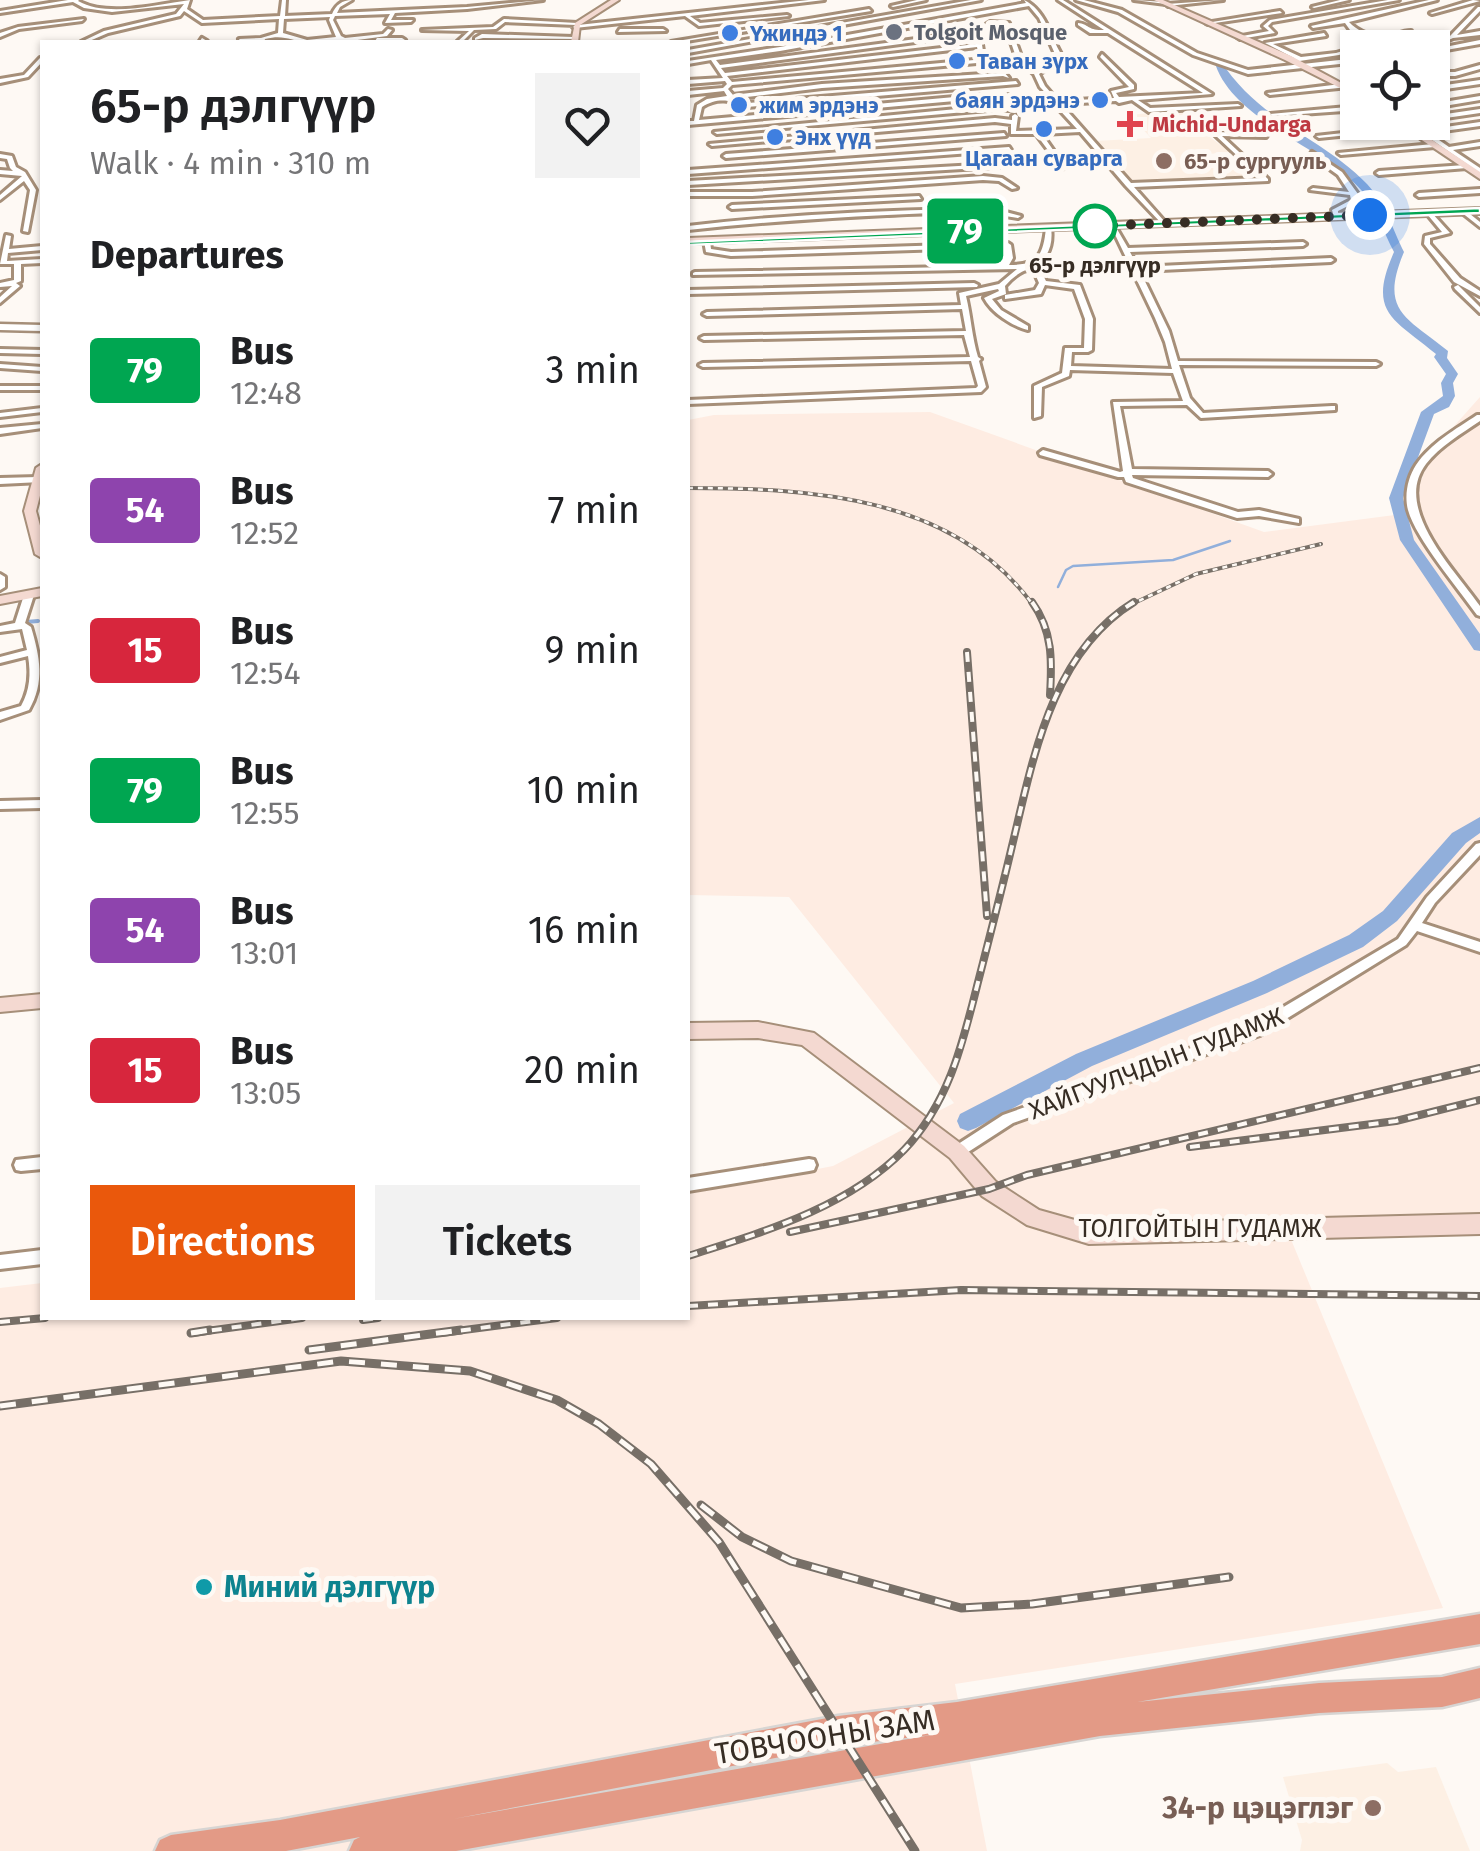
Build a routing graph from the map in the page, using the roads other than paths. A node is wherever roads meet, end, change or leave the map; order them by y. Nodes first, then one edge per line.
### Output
1 (76, 0) edge
2 (284, 0) edge
3 (350, 0) edge
4 (541, 0) edge
5 (616, 0) edge
6 (822, 0) edge
7 (924, 0) edge
8 (979, 0) edge
9 (1060, 0) edge
10 (1078, 0) edge
11 (1136, 0) edge
12 (1221, 0) edge
13 (1308, 0) edge
14 (1347, 0) edge
15 (1397, 0) edge
16 (1435, 0) edge
17 (188, 1) edge
18 (416, 1) edge
19 (389, 2) edge
20 (1028, 2) edge
21 (1479, 2) edge
22 (1163, 3) edge
23 (520, 4) dead end
24 (1322, 6) junction
25 (184, 10) junction
26 (412, 10) junction
27 (1292, 10) junction
28 (392, 11) junction
29 (689, 11) junction
30 (1432, 13) dead end
31 (0, 15) edge
32 (332, 15) junction
33 (588, 15) junction
34 (1304, 15) junction
35 (787, 16) dead end
36 (282, 18) junction
37 (82, 20) dead end
38 (411, 21) dead end
39 (1346, 21) junction
40 (1208, 23) junction
41 (1080, 24) dead end
42 (1313, 27) dead end
43 (16, 28) junction
44 (494, 28) junction
45 (390, 30) dead end
46 (424, 30) dead end
47 (1355, 30) edge
48 (1113, 31) junction
49 (43, 32) dead end
50 (471, 32) junction
51 (976, 32) junction
52 (574, 33) edge
53 (1480, 33) edge
54 (280, 34) junction
55 (1324, 35) dead end
56 (1240, 36) junction
57 (373, 37) junction
58 (1452, 37) joint
59 (703, 38) junction
60 (88, 40) edge
61 (265, 40) edge
62 (300, 40) edge
63 (344, 40) edge
64 (402, 40) edge
65 (462, 40) edge
66 (477, 40) edge
67 (519, 40) edge
68 (546, 40) edge
69 (650, 40) dead end
70 (688, 40) edge
71 (1480, 42) edge
72 (979, 45) junction
73 (719, 48) junction
74 (1450, 48) edge
75 (1340, 51) edge
76 (690, 52) edge
77 (1279, 52) junction
78 (1102, 56) dead end
79 (728, 57) junction
80 (713, 59) junction
81 (991, 60) junction
82 (40, 61) edge
83 (690, 62) edge
84 (1299, 62) junction
85 (1340, 63) edge
86 (721, 66) junction
87 (1480, 67) edge
88 (1036, 73) junction
89 (1450, 74) edge
90 (1002, 75) junction
91 (18, 78) junction
92 (38, 80) dead end
93 (0, 81) edge
94 (690, 82) edge
95 (727, 82) junction
96 (1480, 82) edge
97 (1340, 83) edge
98 (1016, 84) junction
99 (1340, 85) edge
100 (1450, 86) edge
101 (690, 92) edge
102 (1270, 93) dead end
103 (731, 97) junction
104 (1020, 98) junction
105 (1480, 98) edge
106 (1119, 100) junction
107 (1135, 100) junction
108 (1054, 103) junction
109 (1450, 103) edge
110 (1238, 106) dead end
111 (1194, 108) junction
112 (1018, 109) junction
113 (1340, 109) edge
114 (1480, 111) edge
115 (1273, 114) dead end
116 (1450, 115) edge
117 (766, 118) junction
118 (1205, 118) dead end
119 (696, 122) junction
120 (1013, 122) junction
121 (690, 124) edge
122 (1480, 124) edge
123 (774, 128) junction
124 (1450, 128) edge
125 (1078, 131) junction
126 (717, 132) dead end
127 (1038, 132) junction
128 (1340, 133) edge
129 (1008, 134) junction
130 (1266, 135) dead end
131 (1319, 136) dead end
132 (782, 140) junction
133 (1425, 140) edge
134 (1436, 140) edge
135 (712, 144) dead end
136 (1480, 144) edge
137 (1433, 146) junction
138 (1448, 148) junction
139 (1010, 149) junction
140 (792, 150) junction
141 (1340, 153) dead end
142 (1312, 154) dead end
143 (1480, 155) edge
144 (0, 156) edge
145 (726, 156) dead end
146 (800, 163) junction
147 (1012, 166) junction
148 (1062, 167) dead end
149 (1472, 168) edge
150 (0, 172) edge
151 (690, 172) edge
152 (1379, 173) dead end
153 (24, 175) junction
154 (808, 176) junction
155 (690, 183) edge
156 (1128, 185) junction
157 (38, 189) edge
158 (816, 189) junction
159 (1313, 190) dead end
160 (1480, 191) edge
161 (690, 194) edge
162 (1355, 194) junction
163 (1016, 195) junction
164 (1419, 195) dead end
165 (0, 198) edge
166 (919, 198) dead end
167 (824, 203) junction
168 (732, 207) dead end
169 (1480, 211) edge
170 (1428, 212) junction
171 (1463, 212) junction
172 (1018, 216) junction
173 (1340, 216) junction
174 (1163, 223) junction
175 (1480, 224) edge
176 (1112, 225) junction
177 (40, 227) edge
178 (690, 228) edge
179 (1049, 228) junction
180 (1012, 229) junction
181 (26, 231) junction
182 (4, 237) edge
183 (706, 241) junction
184 (690, 242) edge
185 (1303, 244) dead end
186 (40, 248) edge
187 (7, 250) junction
188 (1126, 250) junction
189 (1331, 260) dead end
190 (40, 261) edge
191 (18, 262) junction
192 (1005, 267) junction
193 (1036, 267) junction
194 (1134, 270) junction
195 (694, 274) dead end
196 (1457, 280) junction
197 (11, 283) junction
198 (1043, 284) junction
199 (0, 285) edge
200 (1002, 286) junction
201 (690, 292) edge
202 (1480, 294) edge
203 (1008, 297) dead end
204 (0, 301) edge
205 (962, 307) junction
206 (1480, 311) edge
207 (707, 314) dead end
208 (0, 327) edge
209 (40, 328) edge
210 (1025, 328) dead end
211 (967, 332) junction
212 (704, 338) dead end
213 (0, 351) edge
214 (40, 352) edge
215 (977, 359) junction
216 (1376, 364) dead end
217 (703, 365) dead end
218 (0, 366) edge
219 (1175, 367) junction
220 (1068, 368) junction
221 (40, 369) edge
222 (0, 388) edge
223 (40, 388) edge
224 (690, 402) edge
225 (1190, 403) junction
226 (1332, 408) dead end
227 (40, 410) edge
228 (0, 415) edge
229 (1037, 416) dead end
230 (1480, 417) edge
231 (40, 426) edge
232 (0, 431) edge
233 (1043, 453) dead end
234 (1127, 472) junction
235 (1268, 474) dead end
236 (0, 481) edge
237 (39, 482) edge
238 (36, 510) edge
239 (1296, 521) dead end
240 (40, 539) edge
241 (0, 577) edge
242 (0, 587) edge
243 (36, 593) edge
244 (0, 600) edge
245 (1480, 614) edge
246 (19, 625) junction
247 (0, 629) edge
248 (34, 652) junction
249 (0, 660) edge
250 (0, 716) edge
251 (40, 804) edge
252 (0, 805) edge
253 (1480, 848) edge
254 (1414, 924) junction
255 (1480, 947) edge
256 (40, 1001) edge
257 (0, 1005) edge
258 (690, 1031) edge
259 (958, 1152) junction
260 (40, 1164) edge
261 (21, 1165) dead end
262 (810, 1165) dead end
263 (690, 1185) edge
264 (1480, 1224) edge
265 (40, 1258) edge
266 (0, 1262) edge
267 (1480, 1628) edge
268 (1480, 1683) edge
269 (430, 1844) edge
270 (171, 1851) edge
271 (364, 1851) edge

1 - 17 street
1 - 31 street
2 - 36 street
3 - 32 street
4 - 26 street
5 - 33 main road
6 - 29 street
7 - 59 street
8 - 73 street
9 - 48 street
10 - 84 street
11 - 22 street
12 - 22 street
13 - 24 street
14 - 24 street
15 - 34 street
16 - 39 street
17 - 25 street
18 - 26 street
19 - 28 street
20 - 79 street
20 - 88 street
21 - 30 street
21 - 58 street
22 - 40 main road
23 - 33 street
24 - 27 street
25 - 36 street
25 - 60 street
26 - 28 street
27 - 34 street
27 - 40 street
28 - 32 street
28 - 38 street
29 - 35 street
29 - 52 street
31 - 43 street
32 - 36 street
32 - 63 street
33 - 52 main road
34 - 56 street
36 - 54 street
37 - 43 street
39 - 42 street
39 - 47 street
40 - 56 main road
41 - 48 street
43 - 49 street
44 - 50 street
44 - 52 street
44 - 52 street
45 - 57 street
46 - 50 street
48 - 107 street
50 - 65 street
51 - 72 street
51 - 86 street
51 - 88 street
52 - 68 street
52 - 69 street
53 - 58 street
54 - 61 street
54 - 62 street
55 - 77 street
56 - 77 main road
57 - 63 street
57 - 64 street
59 - 70 street
59 - 73 street
66 - 67 street
71 - 74 street
72 - 81 street
72 - 95 street
73 - 76 street
73 - 79 street
75 - 84 street
77 - 84 main road
78 - 106 street
79 - 80 street
80 - 83 street
80 - 86 street
81 - 90 street
81 - 95 street
82 - 91 street
84 - 85 street
84 - 97 main road
86 - 95 street
87 - 89 street
88 - 108 street
90 - 98 street
90 - 103 street
91 - 92 street
91 - 93 street
94 - 95 street
95 - 101 street
95 - 103 street
96 - 100 street
98 - 103 street
98 - 104 street
99 - 102 street
103 - 119 street
104 - 112 street
104 - 117 street
105 - 109 street
106 - 107 street
106 - 108 street
107 - 111 street
108 - 125 street
110 - 111 street
111 - 118 street
112 - 120 street
112 - 123 street
113 - 115 street
114 - 116 street
117 - 119 street
117 - 123 street
119 - 121 street
120 - 129 street
120 - 132 street
122 - 124 street
123 - 126 street
123 - 132 street
125 - 127 street
125 - 156 street
127 - 129 street
127 - 148 street
128 - 131 street
129 - 139 street
129 - 140 street
130 - 156 street
132 - 135 street
132 - 140 street
133 - 137 main road
134 - 138 street
136 - 138 street
137 - 141 street
137 - 149 main road
138 - 149 street
139 - 146 street
139 - 147 street
140 - 145 street
140 - 146 street
142 - 162 street
143 - 149 street
144 - 153 street
146 - 151 street
146 - 154 street
147 - 154 street
147 - 163 street
149 - 152 street
150 - 153 street
153 - 157 street
153 - 165 street
154 - 155 street
154 - 158 street
156 - 174 street
157 - 181 street
158 - 161 street
158 - 163 street
158 - 167 street
159 - 162 street
160 - 164 street
162 - 173 street
163 - 172 street
166 - 167 street
167 - 168 street
169 - 171 main road
170 - 171 main road
170 - 173 main road
170 - 196 street
171 - 175 street
172 - 178 street
172 - 180 street
173 - 174 main road
174 - 176 main road
176 - 179 main road
176 - 188 street
177 - 181 street
179 - 180 main road
179 - 193 street
180 - 183 main road
181 - 182 street
182 - 187 street
183 - 184 main road
183 - 192 street
185 - 188 street
186 - 187 street
187 - 191 street
188 - 194 street
189 - 194 street
190 - 191 street
191 - 197 street
192 - 193 street
192 - 195 street
193 - 198 street
193 - 200 street
194 - 219 street
196 - 202 street
196 - 206 street
197 - 199 street
197 - 204 street
198 - 203 street
198 - 220 street
200 - 201 street
200 - 205 street
200 - 210 street
205 - 207 street
205 - 211 street
208 - 209 street
211 - 212 street
211 - 215 street
213 - 214 street
215 - 217 street
215 - 224 street
216 - 219 street
218 - 221 street
219 - 220 street
219 - 225 street
220 - 229 street
222 - 223 street
225 - 226 street
225 - 234 street
227 - 228 street
230 - 245 street
231 - 232 street
233 - 234 street
234 - 235 street
234 - 239 street
236 - 237 street
237 - 238 main road
238 - 240 main road
241 - 242 street
243 - 244 main road
243 - 246 street
246 - 247 street
246 - 248 street
248 - 249 street
248 - 250 street
251 - 252 street
253 - 254 street, ХАЙГУУЛЧДЫН ГУДАМЖ
254 - 255 street
254 - 259 street, ХАЙГУУЛЧДЫН ГУДАМЖ
256 - 257 main road
258 - 259 main road, ТОЛГОЙТЫН ГУДАМЖ
259 - 264 main road, ТОЛГОЙТЫН ГУДАМЖ
260 - 261 street
262 - 263 street
265 - 266 street
267 - 270 highway, ТОВЧООНЫ ЗАМ
268 - 269 highway, ТОВЧООНЫ ЗАМ
269 - 271 highway, ТОВЧООНЫ ЗАМ

